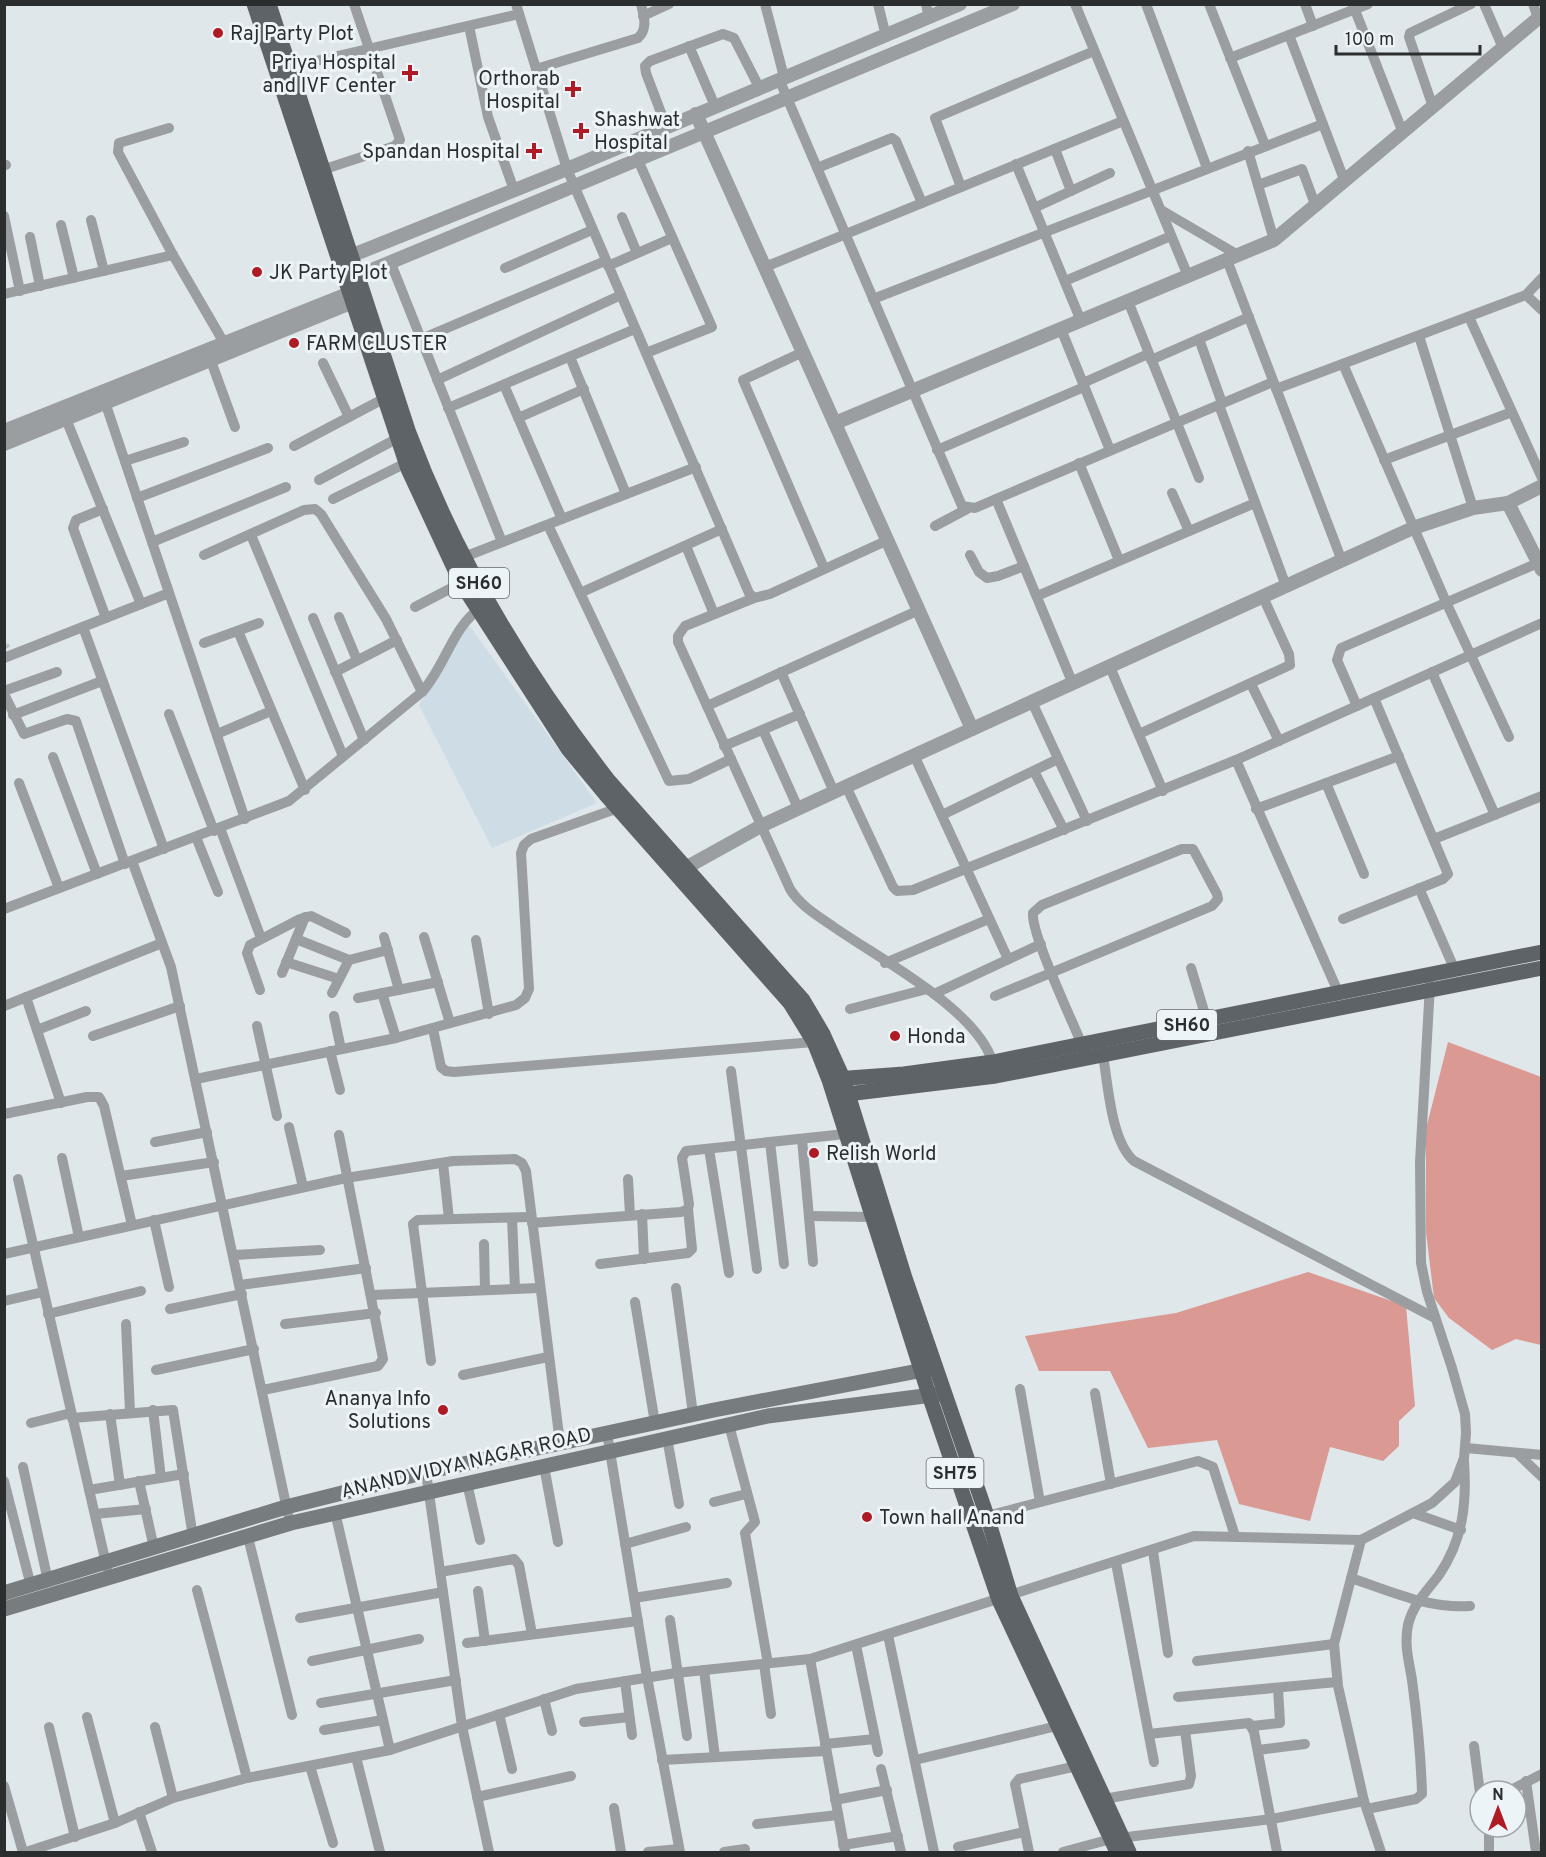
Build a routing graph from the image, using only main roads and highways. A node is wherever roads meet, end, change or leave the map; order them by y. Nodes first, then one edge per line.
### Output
1 (254, 4) edge
2 (269, 4) edge
3 (345, 258) junction
4 (352, 288) junction
5 (484, 606) junction
6 (681, 870) junction
7 (1542, 952) edge
8 (1542, 968) edge
9 (1430, 981) junction
10 (1102, 1049) junction
11 (994, 1069) junction
12 (836, 1079) junction
13 (841, 1095) junction
14 (938, 1368) junction
15 (921, 1370) junction
16 (946, 1393) junction
17 (929, 1395) junction
18 (4, 1593) edge
19 (1005, 1598) junction
20 (4, 1609) edge
21 (1117, 1843) edge
22 (1129, 1852) edge

1 - 3 main road, SH60
2 - 3 main road, SH60
3 - 4 main road, SH60
4 - 5 main road, SH60
4 - 5 main road, SH60
5 - 6 main road, SH60
6 - 12 main road, SH60
6 - 12 main road, SH60
7 - 9 main road, SH60
8 - 9 main road, SH60
9 - 10 main road, SH60
9 - 10 main road, SH60
10 - 11 main road, SH60
11 - 12 main road, SH60
11 - 13 main road, SH60
12 - 13 main road, SH75
13 - 14 main road, SH75
13 - 15 main road, SH75
14 - 15 main road, ANAND VIDYA NAGAR ROAD
14 - 16 main road, SH75
15 - 17 main road, SH75
15 - 18 main road, ANAND VIDYA NAGAR ROAD
16 - 17 main road, ANAND VIDYA NAGAR ROAD
16 - 19 main road, SH75
17 - 19 main road, SH75
17 - 20 main road, ANAND VIDYA NAGAR ROAD
19 - 21 main road, SH75
19 - 21 main road, SH75
21 - 22 main road, SH75

